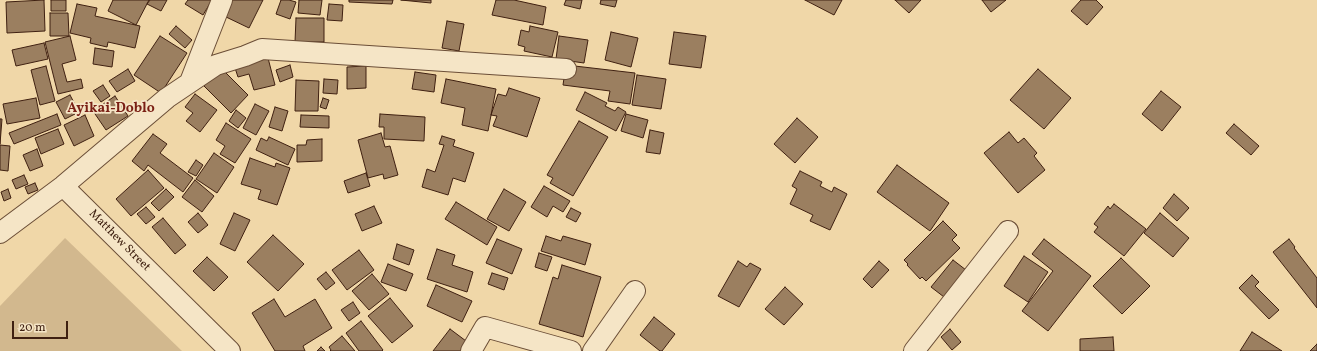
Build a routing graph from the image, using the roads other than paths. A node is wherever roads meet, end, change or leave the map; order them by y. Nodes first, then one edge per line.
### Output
1 (222, 0) edge
2 (566, 69) dead end
3 (190, 82) junction
4 (63, 186) junction
5 (1008, 231) dead end
6 (0, 233) edge
7 (635, 291) dead end
8 (230, 351) edge
9 (472, 351) edge
10 (571, 351) edge
11 (593, 351) edge
12 (914, 351) edge

1 - 3 street
2 - 3 street
3 - 4 street
4 - 6 street
4 - 8 street, Matthew Street
5 - 12 street
7 - 11 street
9 - 10 street

